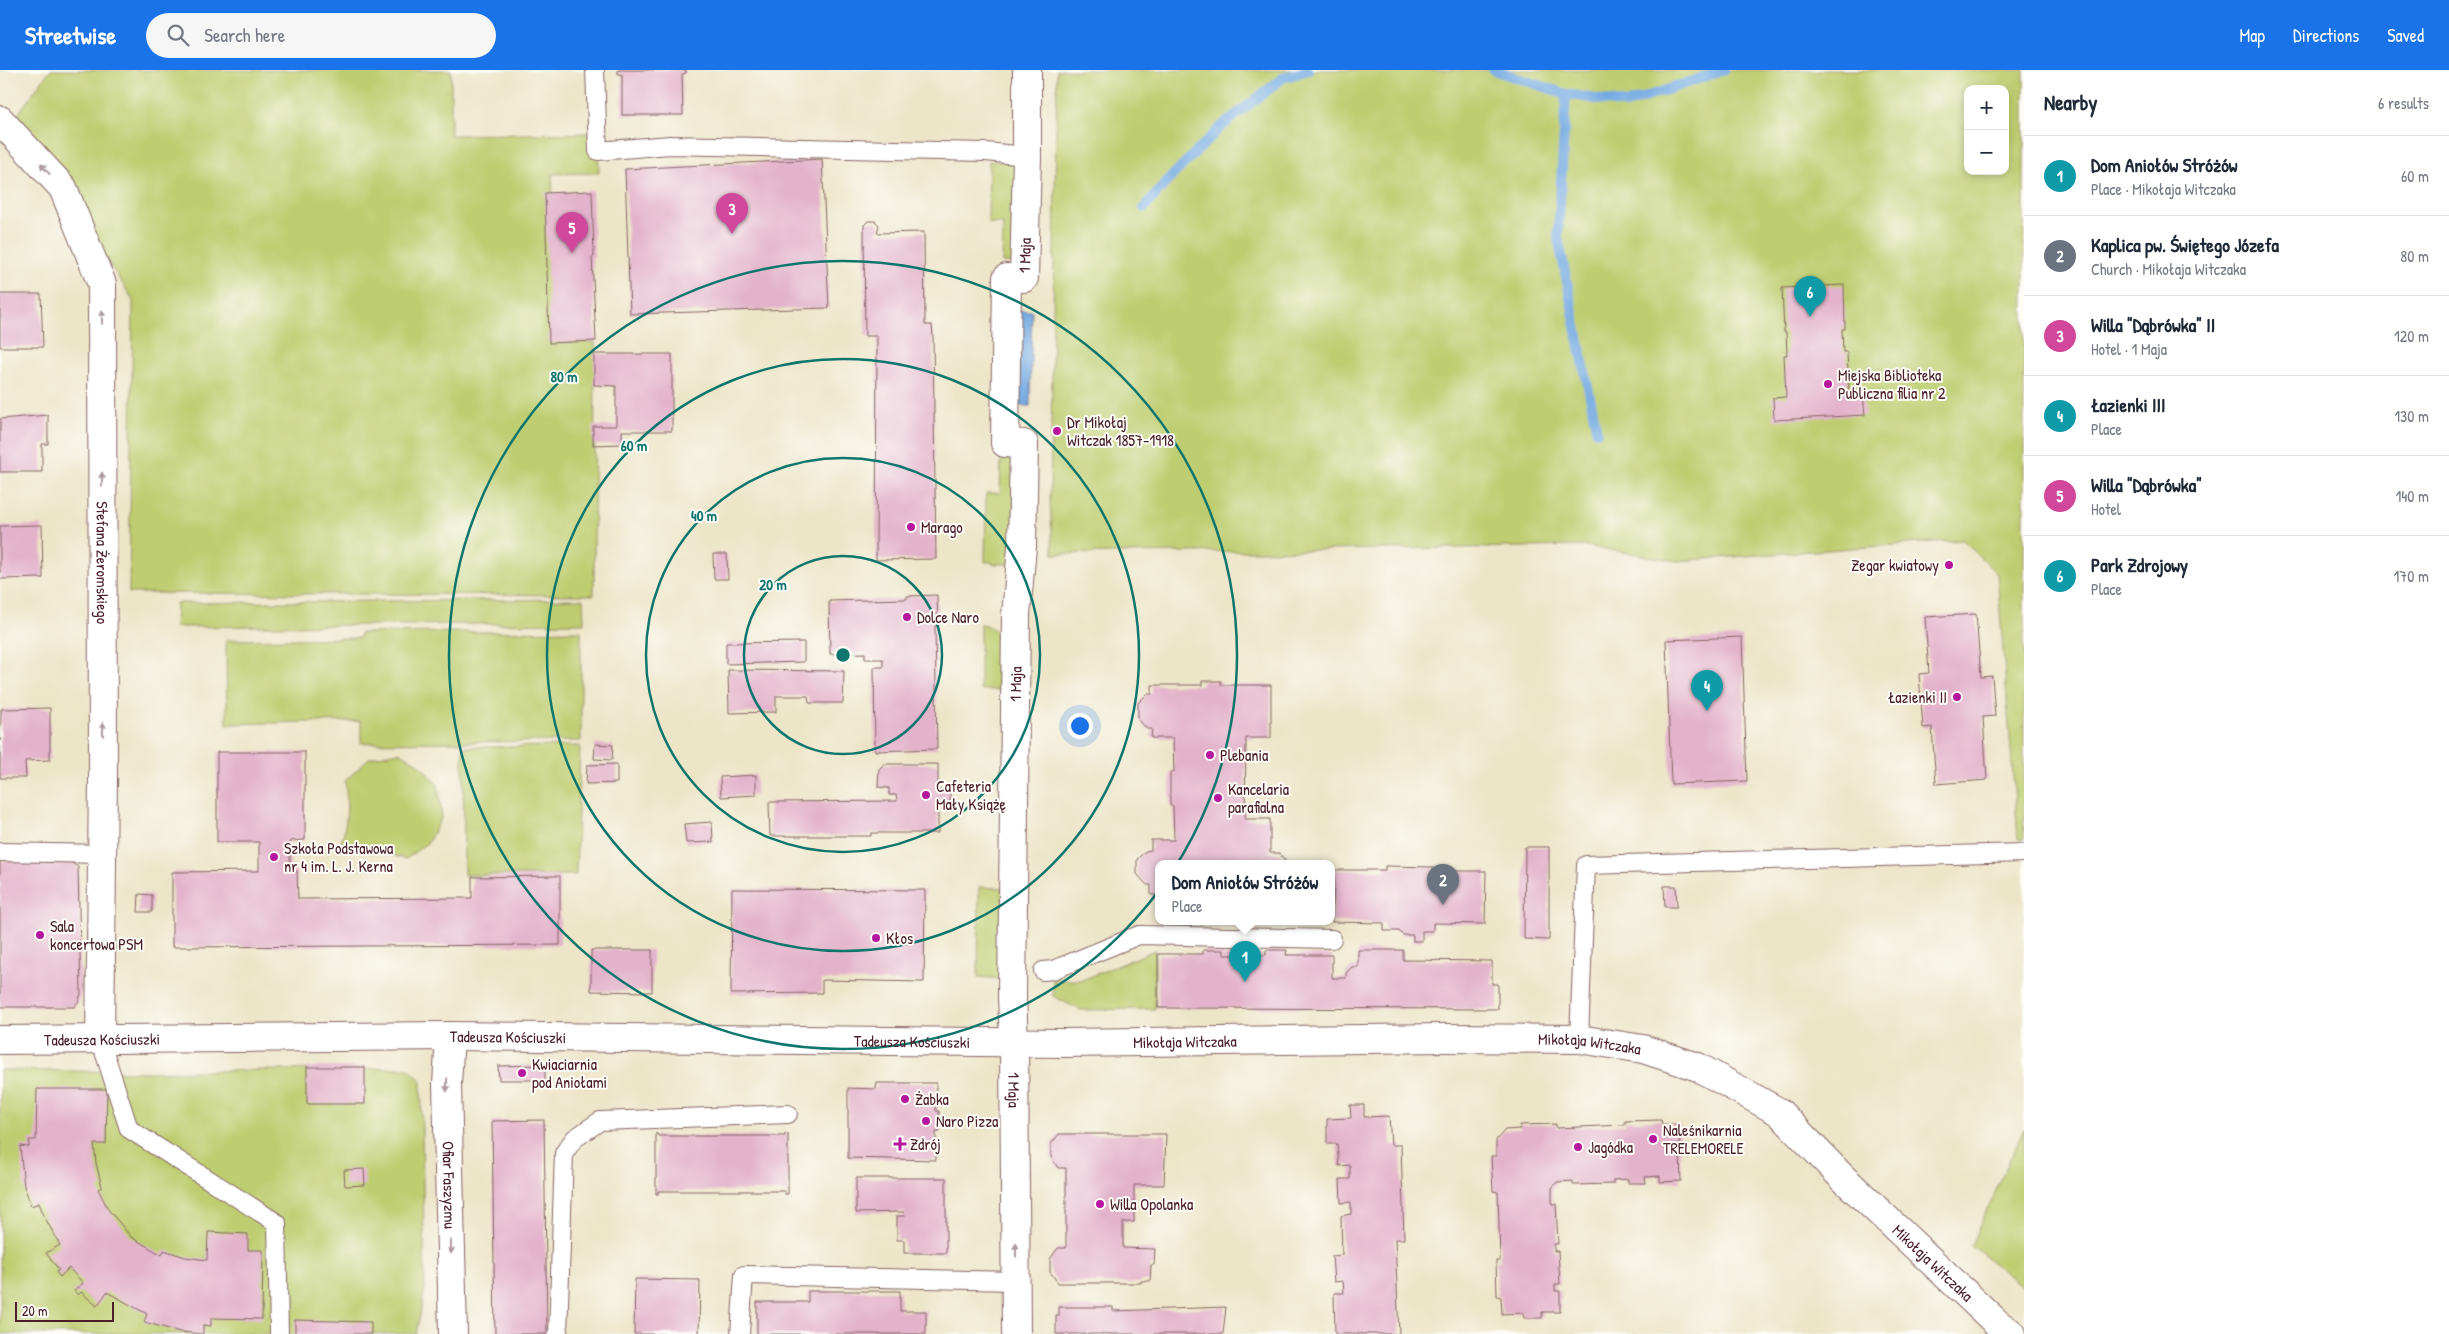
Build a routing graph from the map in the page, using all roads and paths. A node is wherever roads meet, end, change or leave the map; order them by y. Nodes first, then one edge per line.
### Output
1 (595, 70) edge
2 (1027, 70) edge
3 (0, 120) edge
4 (1027, 156) junction
5 (0, 852) edge
6 (2024, 853) edge
7 (102, 854) junction
8 (1332, 939) dead end
9 (1043, 971) dead end
10 (450, 1036) junction
11 (100, 1039) junction
12 (0, 1040) edge
13 (1580, 1040) junction
14 (1014, 1042) junction
15 (1064, 1043) joint
16 (788, 1114) dead end
17 (1016, 1281) junction
18 (279, 1334) edge
19 (453, 1334) edge
20 (558, 1334) edge
21 (740, 1334) edge
22 (1016, 1334) edge
23 (2012, 1334) edge

1 - 4 lane
2 - 4 street, 1 Maja
7 -> 3 street, Stefana Żeromskiego
4 - 14 street, 1 Maja
5 - 7 lane
6 - 13 lane
7 - 11 street, Stefana Żeromskiego
8 - 9 lane
10 - 11 street, Tadeusza Kościuszki
10 - 14 street, Tadeusza Kościuszki
10 -> 19 street, Ofiar Faszyzmu
11 - 12 street, Tadeusza Kościuszki
11 - 18 lane
13 - 15 street, Mikołaja Witczaka
13 - 23 street, Mikołaja Witczaka
14 - 15 street, Tadeusza Kościuszki
17 -> 14 street, 1 Maja
16 - 20 lane
17 - 21 lane
17 - 22 street, 1 Maja

